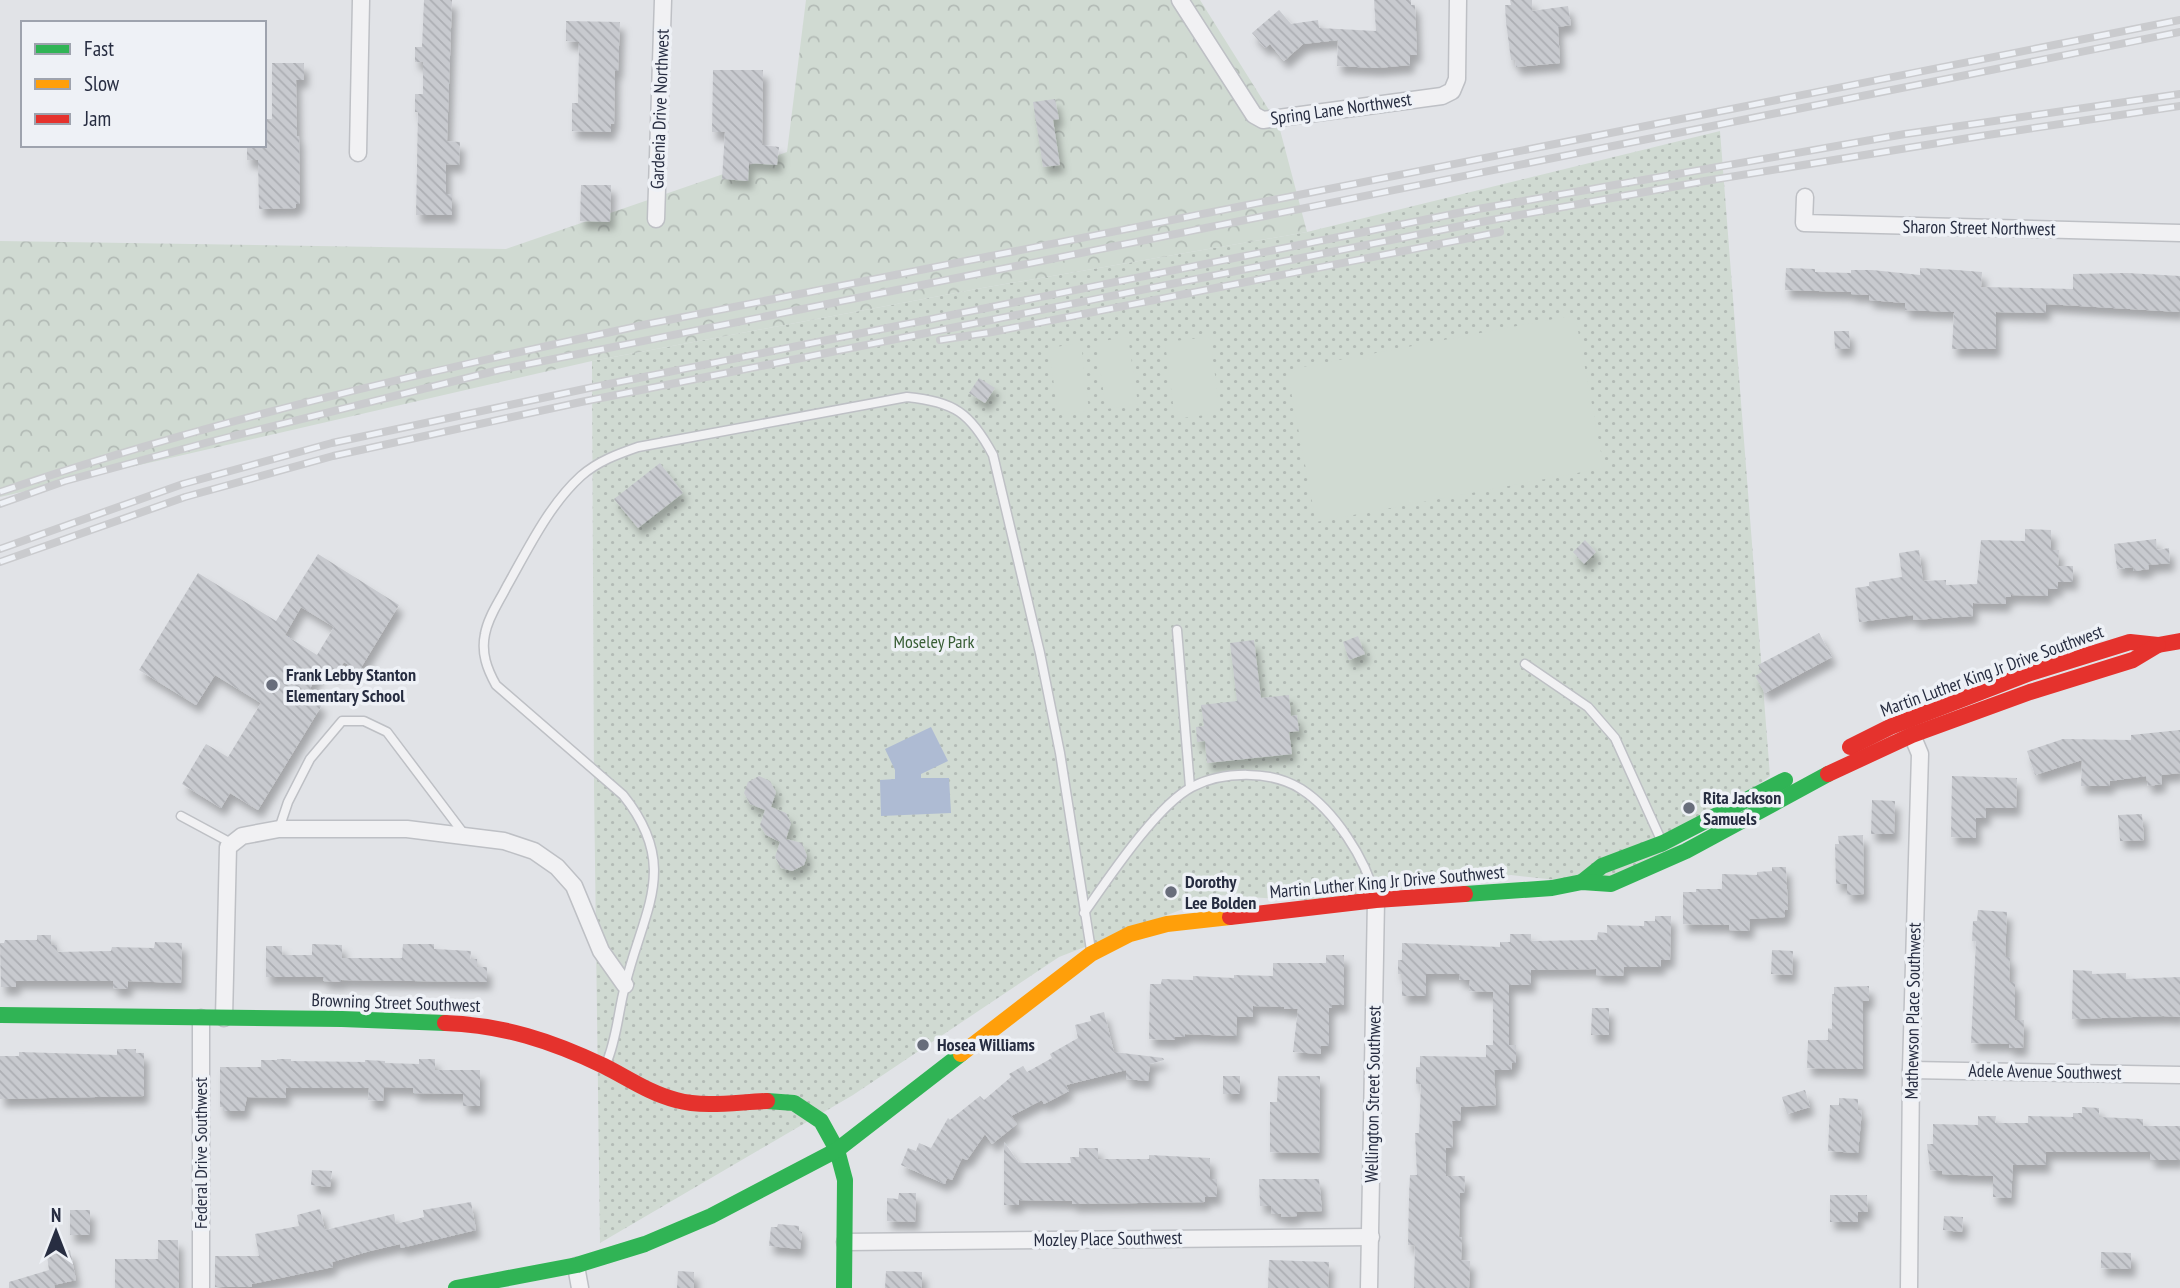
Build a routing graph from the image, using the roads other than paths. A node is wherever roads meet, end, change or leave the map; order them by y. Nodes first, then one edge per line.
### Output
1 (361, 0) edge
2 (663, 0) edge
3 (1180, 0) edge
4 (1458, 0) edge
5 (358, 153) dead end
6 (1805, 197) dead end
7 (656, 219) dead end
8 (2180, 233) edge
9 (1177, 630) dead end
10 (2180, 641) edge
11 (2158, 645) junction
12 (1525, 664) dead end
13 (1912, 735) junction
14 (1190, 788) junction
15 (181, 816) dead end
16 (279, 829) junction
17 (466, 836) junction
18 (1662, 843) junction
19 (233, 844) junction
20 (1583, 882) junction
21 (1376, 900) junction
22 (1084, 912) junction
23 (1091, 954) junction
24 (625, 985) junction
25 (0, 1015) edge
26 (201, 1018) junction
27 (224, 1018) junction
28 (605, 1067) junction
29 (1911, 1070) junction
30 (2180, 1075) edge
31 (837, 1150) junction
32 (1371, 1237) junction
33 (845, 1241) junction
34 (576, 1266) junction
35 (201, 1288) edge
36 (456, 1288) edge
37 (580, 1288) edge
38 (844, 1288) edge
39 (1369, 1288) edge
40 (1909, 1288) edge

1 - 5 street
2 - 7 street, Gardenia Drive Northwest
3 - 4 street, Spring Lane Northwest
6 - 8 street, Sharon Street Northwest
9 - 14 lane
10 - 11 main road, Martin Luther King Jr Drive Southwest
11 - 13 main road, Martin Luther King Jr Drive Southwest
11 - 18 main road, Martin Luther King Jr Drive Southwest
12 - 18 lane
13 - 20 main road, Martin Luther King Jr Drive Southwest
13 - 29 street, Mathewson Place Southwest
14 - 21 lane
14 - 22 lane
15 - 19 lane
16 - 17 street
16 - 17 lane
16 - 19 street
17 - 24 street
18 - 20 main road, Martin Luther King Jr Drive Southwest
19 - 27 street
20 - 21 main road, Martin Luther King Jr Drive Southwest
21 - 23 main road, Martin Luther King Jr Drive Southwest
21 - 32 street, Wellington Street Southwest
22 - 23 lane
22 - 24 lane
23 - 31 main road, Martin Luther King Jr Drive Southwest
24 - 28 lane
25 - 26 main road, Browning Street Southwest
26 - 27 main road, Browning Street Southwest
26 - 35 street, Federal Drive Southwest
27 - 28 main road, Browning Street Southwest
28 - 31 main road, Browning Street Southwest
29 - 30 street, Adele Avenue Southwest
29 - 40 street, Mathewson Place Southwest
31 - 33 main road, Browning Street Southwest
31 - 34 main road, Martin Luther King Jr Drive Southwest
32 - 33 street, Mozley Place Southwest
32 - 39 street, Wellington Street Southwest
33 - 38 main road, Browning Street Southwest
34 - 36 main road, Martin Luther King Jr Drive Southwest
34 - 37 street

